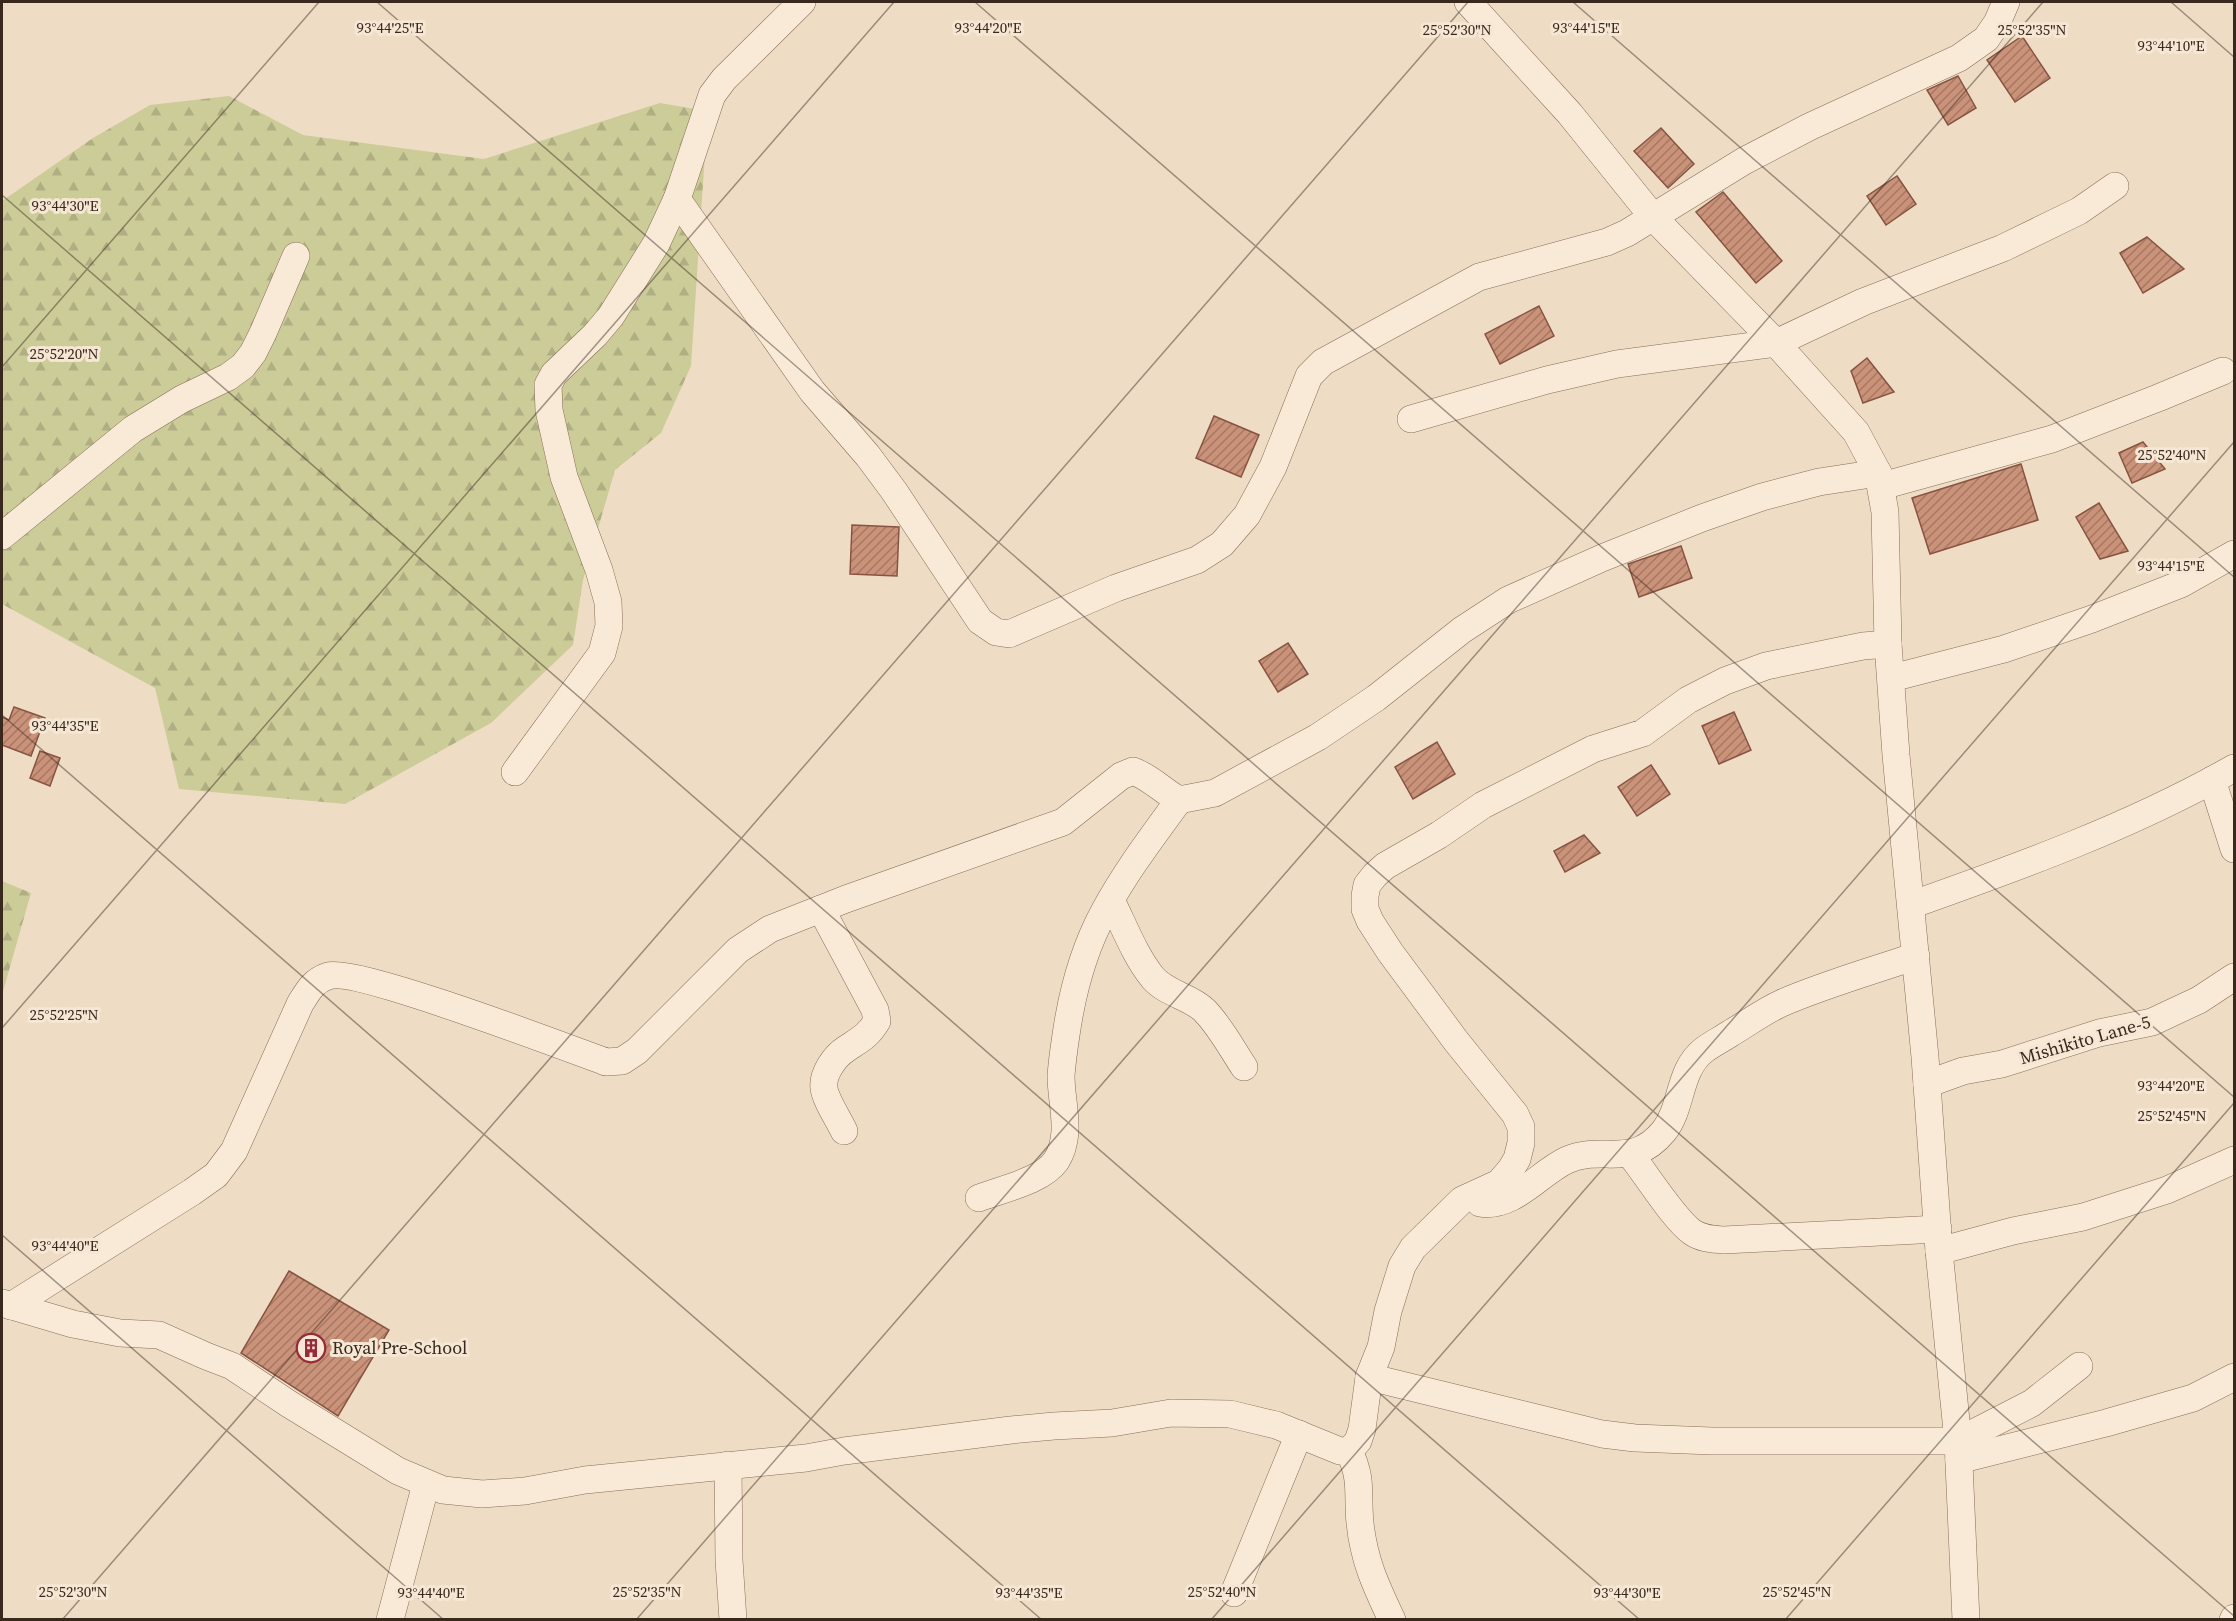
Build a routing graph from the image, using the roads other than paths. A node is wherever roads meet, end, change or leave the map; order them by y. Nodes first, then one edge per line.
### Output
1 (802, 2) edge
2 (1468, 2) edge
3 (2006, 2) edge
4 (2115, 186) dead end
5 (677, 199) junction
6 (1653, 218) junction
7 (296, 256) dead end
8 (1776, 344) junction
9 (2223, 371) dead end
10 (1411, 419) dead end
11 (1880, 479) junction
12 (2, 536) edge
13 (2235, 554) edge
14 (1888, 644) junction
15 (1892, 678) junction
16 (515, 772) dead end
17 (2223, 774) edge
18 (1179, 800) junction
19 (2235, 849) edge
20 (1111, 900) junction
21 (1911, 905) junction
22 (820, 909) junction
23 (1916, 956) junction
24 (2235, 977) edge
25 (1244, 1067) dead end
26 (1927, 1084) junction
27 (844, 1131) dead end
28 (1630, 1154) junction
29 (2235, 1160) edge
30 (980, 1198) dead end
31 (1462, 1200) junction
32 (1939, 1240) junction
33 (6, 1304) edge
34 (2079, 1366) dead end
35 (1369, 1377) junction
36 (2235, 1377) edge
37 (1299, 1434) junction
38 (1959, 1450) junction
39 (1349, 1451) junction
40 (728, 1465) junction
41 (426, 1484) junction
42 (1234, 1593) dead end
43 (390, 1620) edge
44 (733, 1620) edge
45 (1392, 1620) edge
46 (1966, 1620) edge

1 - 5 street
2 - 6 street
3 - 6 street
4 - 8 street
5 - 6 street
5 - 16 street
6 - 8 street
7 - 12 street
8 - 10 street
8 - 11 street
9 - 11 street
11 - 14 street
11 - 18 street
13 - 15 street
14 - 15 street
14 - 31 street
15 - 21 street
17 - 19 street
17 - 21 street
18 - 20 street
18 - 22 street
20 - 25 street
20 - 30 street
21 - 23 street
22 - 27 street
22 - 33 street
23 - 26 street
23 - 28 street
24 - 26 street, Mishikito Lane-5
26 - 32 street
28 - 31 street
28 - 32 street
29 - 32 street
31 - 35 street
32 - 38 street
33 - 41 street
34 - 38 street
35 - 38 street
35 - 39 street
36 - 38 street
37 - 39 street
37 - 40 street
37 - 42 street
38 - 46 street
39 - 45 street
40 - 41 street
40 - 44 street
41 - 43 street

